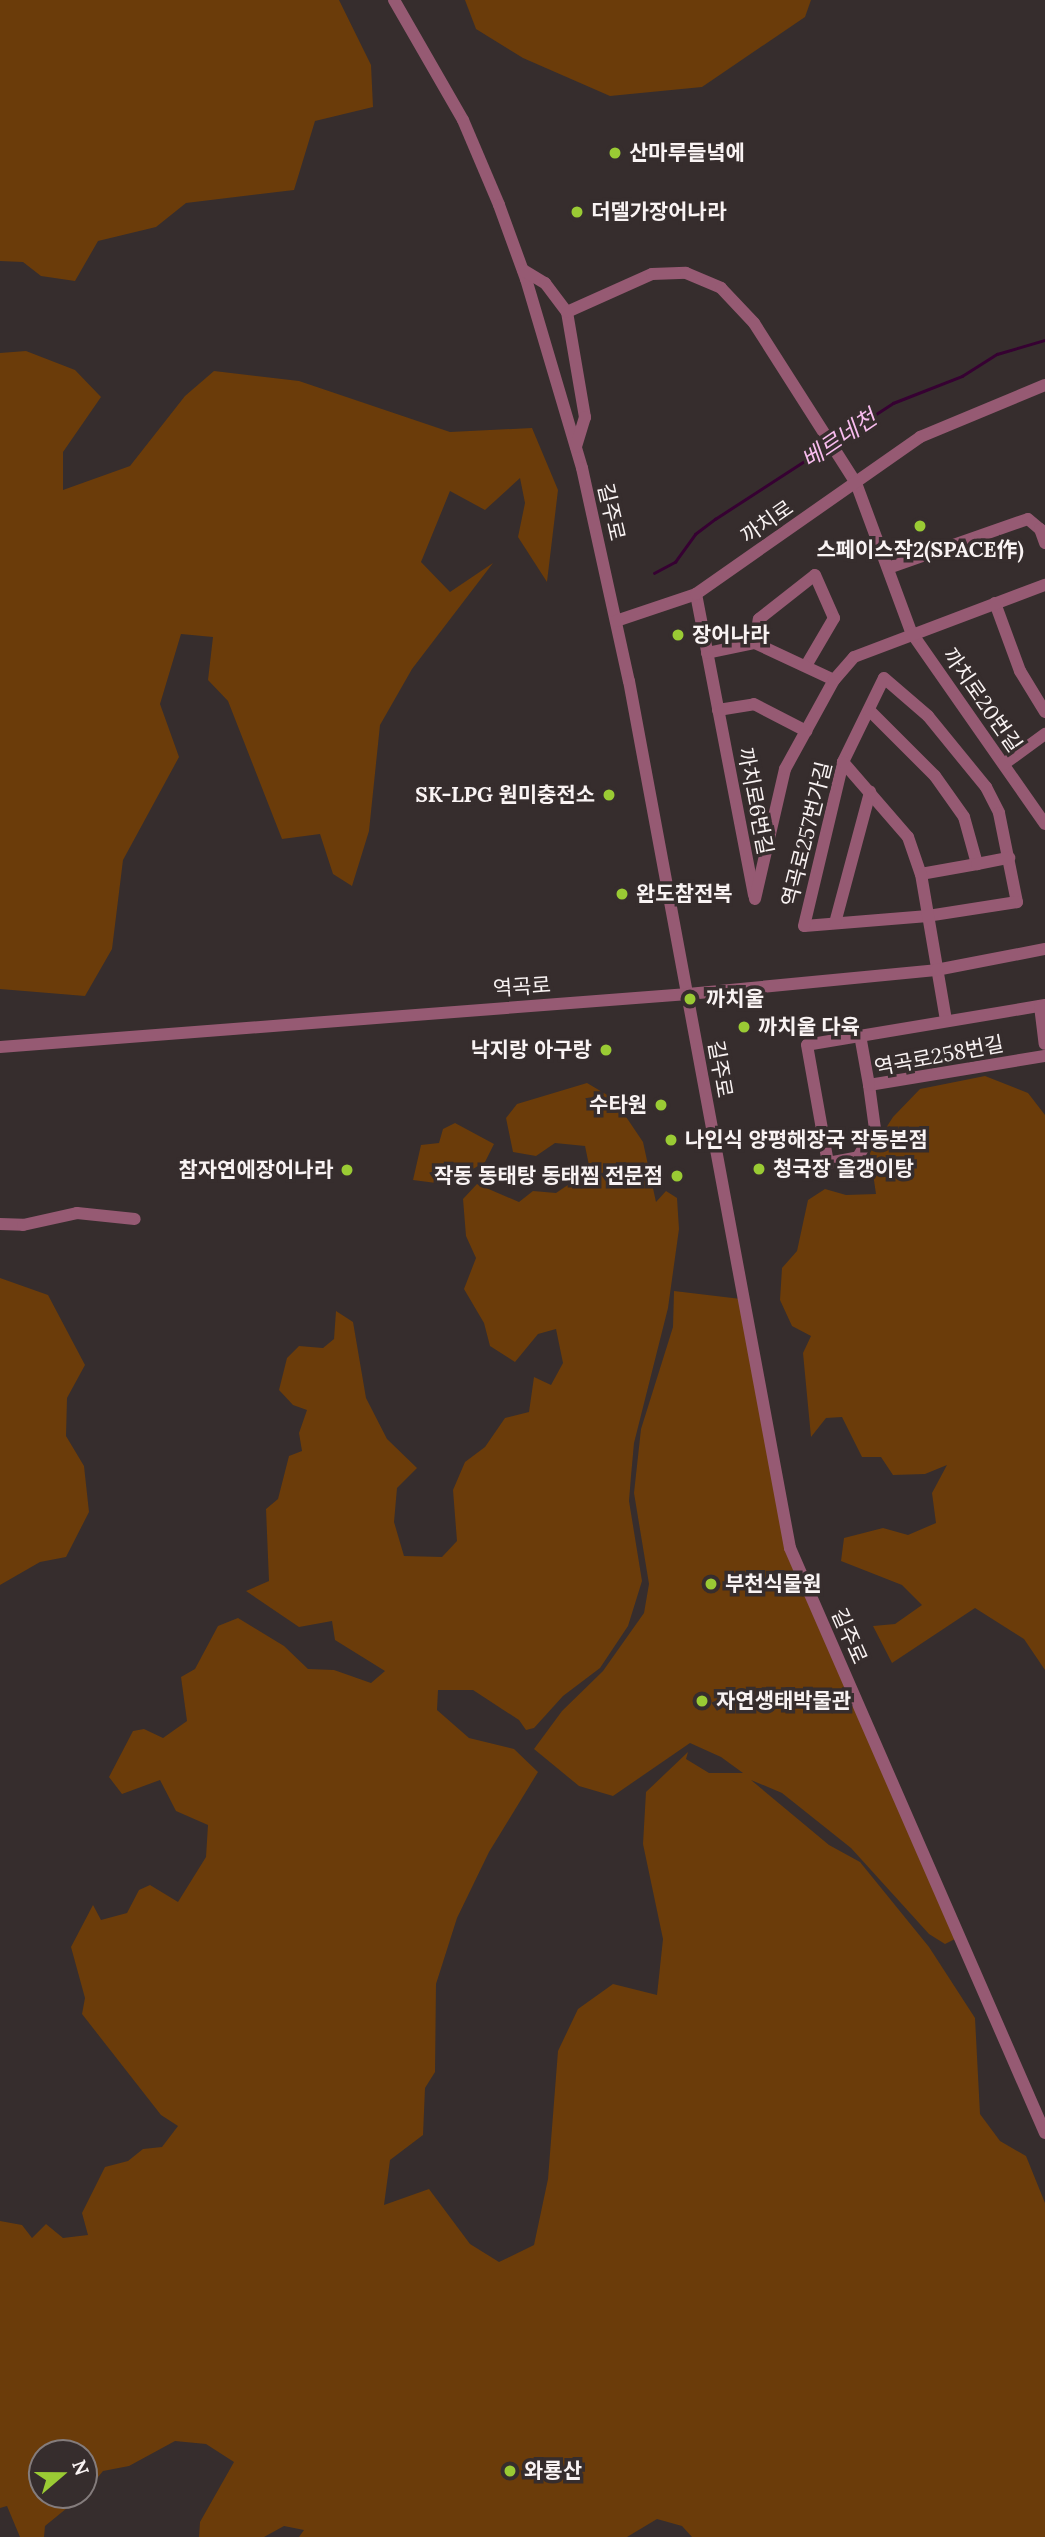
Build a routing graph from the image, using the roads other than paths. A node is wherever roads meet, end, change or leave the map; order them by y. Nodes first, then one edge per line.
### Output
1 (394, 0) edge
2 (523, 270) junction
3 (567, 312) junction
4 (1045, 385) edge
5 (576, 447) junction
6 (856, 483) junction
7 (1045, 543) edge
8 (888, 568) junction
9 (1045, 585) edge
10 (695, 594) junction
11 (995, 603) junction
12 (616, 621) junction
13 (911, 632) junction
14 (755, 643) junction
15 (707, 653) junction
16 (807, 664) junction
17 (834, 680) junction
18 (718, 710) junction
19 (869, 710) junction
20 (1045, 712) edge
21 (806, 731) junction
22 (1045, 734) edge
23 (843, 762) junction
24 (1004, 764) junction
25 (870, 792) junction
26 (1045, 824) edge
27 (1009, 858) junction
28 (977, 864) junction
29 (921, 874) junction
30 (755, 899) joint
31 (928, 916) junction
32 (835, 923) junction
33 (1045, 949) edge
34 (936, 970) junction
35 (688, 994) junction
36 (1042, 1006) edge
37 (946, 1020) junction
38 (860, 1035) junction
39 (1045, 1044) edge
40 (0, 1047) edge
41 (1045, 1056) edge
42 (869, 1085) junction
43 (135, 1219) dead end
44 (0, 1224) edge
45 (1045, 2133) edge

1 - 2 street, 길주로
2 - 3 street
2 - 5 street, 길주로
3 - 5 street
3 - 6 street, 까치로20번길
4 - 6 street, 까치로
5 - 12 street, 길주로
6 - 8 street, 까치로20번길
6 - 10 street, 까치로
7 - 8 street
8 - 13 street, 까치로20번길
9 - 11 street, 까치로20번길
10 - 12 street, 까치로
10 - 15 street, 까치로6번길
11 - 13 street, 까치로20번길
11 - 20 street
12 - 35 street, 길주로
13 - 17 street, 까치로20번길
13 - 24 street, 까치로20번길
14 - 15 street
14 - 16 street
14 - 16 street
15 - 18 street, 까치로6번길
16 - 17 street
17 - 21 street, 까치로20번길
18 - 21 street
18 - 30 street, 까치로6번길
19 - 23 street, 역곡로257번가길
19 - 27 street, 역곡로257번가길
19 - 28 street
21 - 30 street, 까치로20번길
22 - 24 street
23 - 25 street, 역곡로258번길
23 - 32 street, 역곡로257번가길
24 - 26 street, 까치로20번길
25 - 29 street, 역곡로258번길
25 - 32 street
27 - 28 street
27 - 31 street, 역곡로257번가길
28 - 29 street
29 - 31 street, 역곡로258번길
31 - 32 street, 역곡로257번가길
31 - 34 street, 역곡로258번길
33 - 34 street, 역곡로
34 - 35 street, 역곡로
34 - 37 street, 역곡로258번길
35 - 40 street, 역곡로
35 - 45 street, 길주로
36 - 37 street, 역곡로258번길
36 - 39 street
37 - 38 street, 역곡로258번길
38 - 42 street
38 - 42 street, 역곡로258번길
41 - 42 street, 역곡로258번길
43 - 44 street

